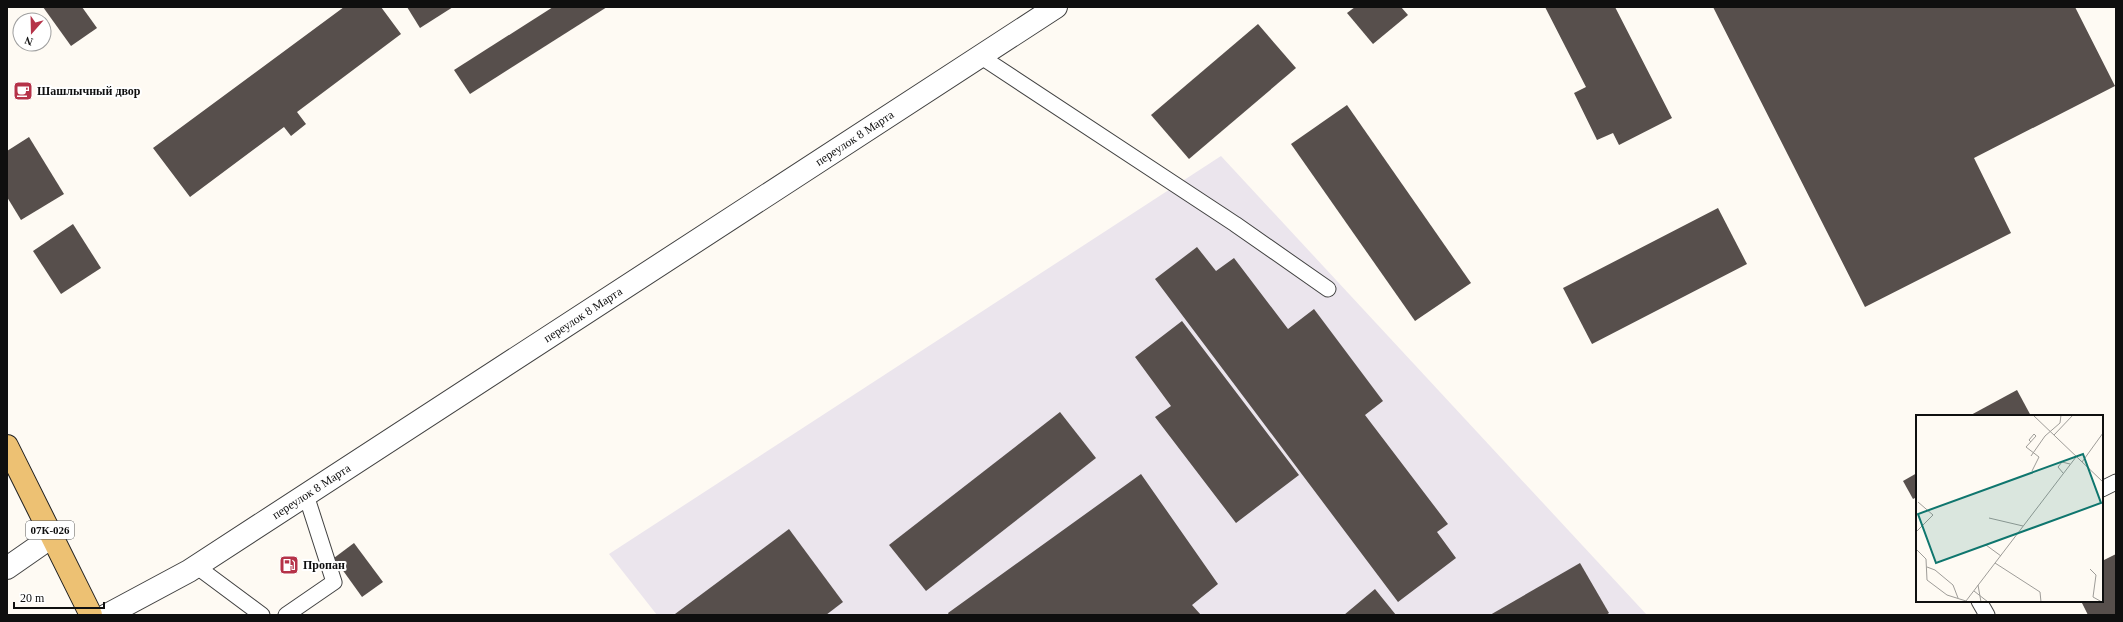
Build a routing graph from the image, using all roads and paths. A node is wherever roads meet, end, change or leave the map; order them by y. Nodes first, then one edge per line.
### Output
1 (1056, 7) edge
2 (980, 56) junction
3 (1328, 289) dead end
4 (7, 446) edge
5 (2116, 482) edge
6 (2103, 488) edge
7 (306, 494) junction
8 (53, 536) junction
9 (196, 566) junction
10 (7, 568) edge
11 (1980, 602) edge
12 (91, 615) edge
13 (107, 615) edge
14 (262, 615) edge
15 (286, 615) edge
16 (1987, 615) edge

1 - 2 street, переулок 8 Марта
2 - 3 lane
2 - 7 street, переулок 8 Марта
4 - 8 main road, 07К-026
5 - 6 lane
7 - 9 street, переулок 8 Марта
7 - 15 lane
8 - 10 street
8 - 12 main road, 07К-026
9 - 13 street, переулок 8 Марта
9 - 14 lane
11 - 16 lane

